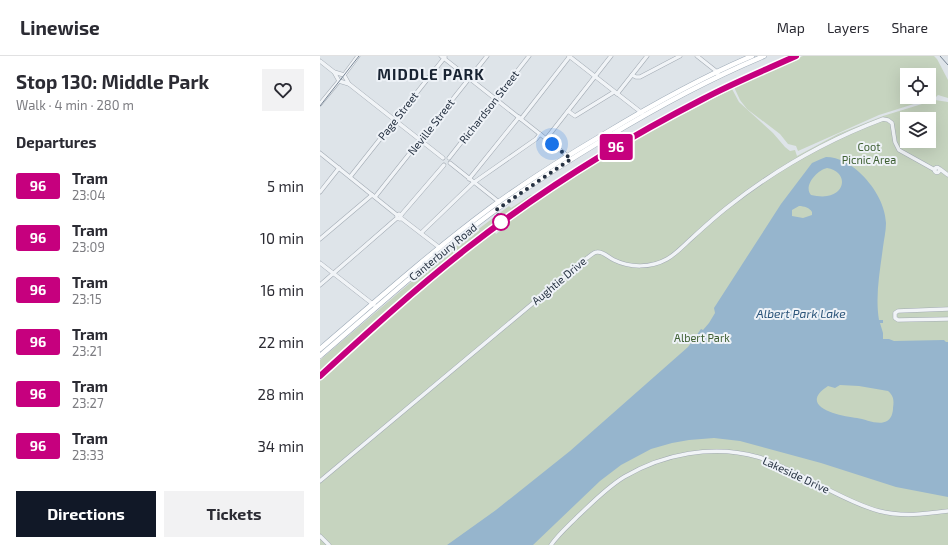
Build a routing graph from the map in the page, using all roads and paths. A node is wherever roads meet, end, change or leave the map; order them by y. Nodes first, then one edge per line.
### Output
1 (358, 56) edge
2 (487, 56) edge
3 (529, 56) edge
4 (569, 56) edge
5 (611, 56) edge
6 (647, 56) edge
7 (680, 56) edge
8 (697, 56) edge
9 (752, 56) edge
10 (764, 56) edge
11 (444, 57) edge
12 (320, 61) edge
13 (334, 72) junction
14 (342, 74) junction
15 (718, 74) junction
16 (632, 75) junction
17 (595, 77) junction
18 (469, 78) junction
19 (346, 79) junction
20 (339, 80) junction
21 (349, 84) junction
22 (616, 93) junction
23 (495, 98) junction
24 (320, 104) edge
25 (568, 111) junction
26 (642, 114) junction
27 (520, 118) junction
28 (395, 120) junction
29 (540, 134) junction
30 (546, 139) junction
31 (420, 140) junction
32 (320, 153) edge
33 (569, 157) junction
34 (443, 158) junction
35 (449, 158) junction
36 (450, 163) junction
37 (444, 164) junction
38 (339, 168) junction
39 (946, 174) edge
40 (350, 177) junction
41 (469, 179) junction
42 (473, 183) junction
43 (320, 192) edge
44 (374, 196) junction
45 (498, 202) junction
46 (399, 216) junction
47 (421, 233) junction
48 (320, 240) edge
49 (441, 249) junction
50 (320, 262) edge
51 (334, 274) junction
52 (320, 285) edge
53 (375, 306) junction
54 (948, 309) edge
55 (948, 319) edge
56 (320, 349) edge
57 (320, 356) edge
58 (320, 481) edge
59 (948, 511) edge
60 (320, 536) edge
61 (329, 545) edge
62 (552, 545) edge

1 - 14 street
2 - 18 street, Neville Street
3 - 23 street, Richardson Street
4 - 17 street
4 - 27 street
5 - 17 street
6 - 16 street
7 - 16 street
8 - 15 street
9 - 15 main road, Canterbury Road
10 - 15 main road, Canterbury Road
11 - 18 street
11 - 28 street, Page Street
12 - 13 street
13 - 14 street
13 - 20 street
14 - 19 street
14 - 20 street
15 - 26 main road, Canterbury Road
16 - 22 street
17 - 22 street
17 - 25 street
18 - 23 street
18 - 31 street, Neville Street
19 - 20 street
19 - 21 street
20 - 21 street
20 - 24 street
21 - 28 street
22 - 25 street
22 - 26 street
23 - 27 street
23 - 35 street, Richardson Street
25 - 30 street
26 - 33 main road, Canterbury Road
27 - 29 street
27 - 41 street
28 - 31 street
28 - 40 street, Page Street
29 - 30 street
29 - 42 street
30 - 33 street
31 - 34 street
31 - 44 street, Neville Street
32 - 38 street
33 - 45 main road, Canterbury Road
33 - 49 main road, Canterbury Road
34 - 35 street
34 - 37 street
35 - 36 street
36 - 37 street
36 - 41 street
37 - 46 street
38 - 40 street
38 - 43 street
39 - 58 street, Aughtie Drive
40 - 44 street
41 - 42 street
42 - 45 street
42 - 47 street
44 - 46 street
44 - 48 street, Neville Street
45 - 49 main road, Canterbury Road
46 - 47 street
46 - 51 street
47 - 49 street
49 - 53 main road, Canterbury Road
50 - 51 street
51 - 52 street
51 - 53 street
53 - 56 main road, Canterbury Road
53 - 57 main road, Canterbury Road
54 - 55 street
59 - 62 street, Lakeside Drive
60 - 61 street

